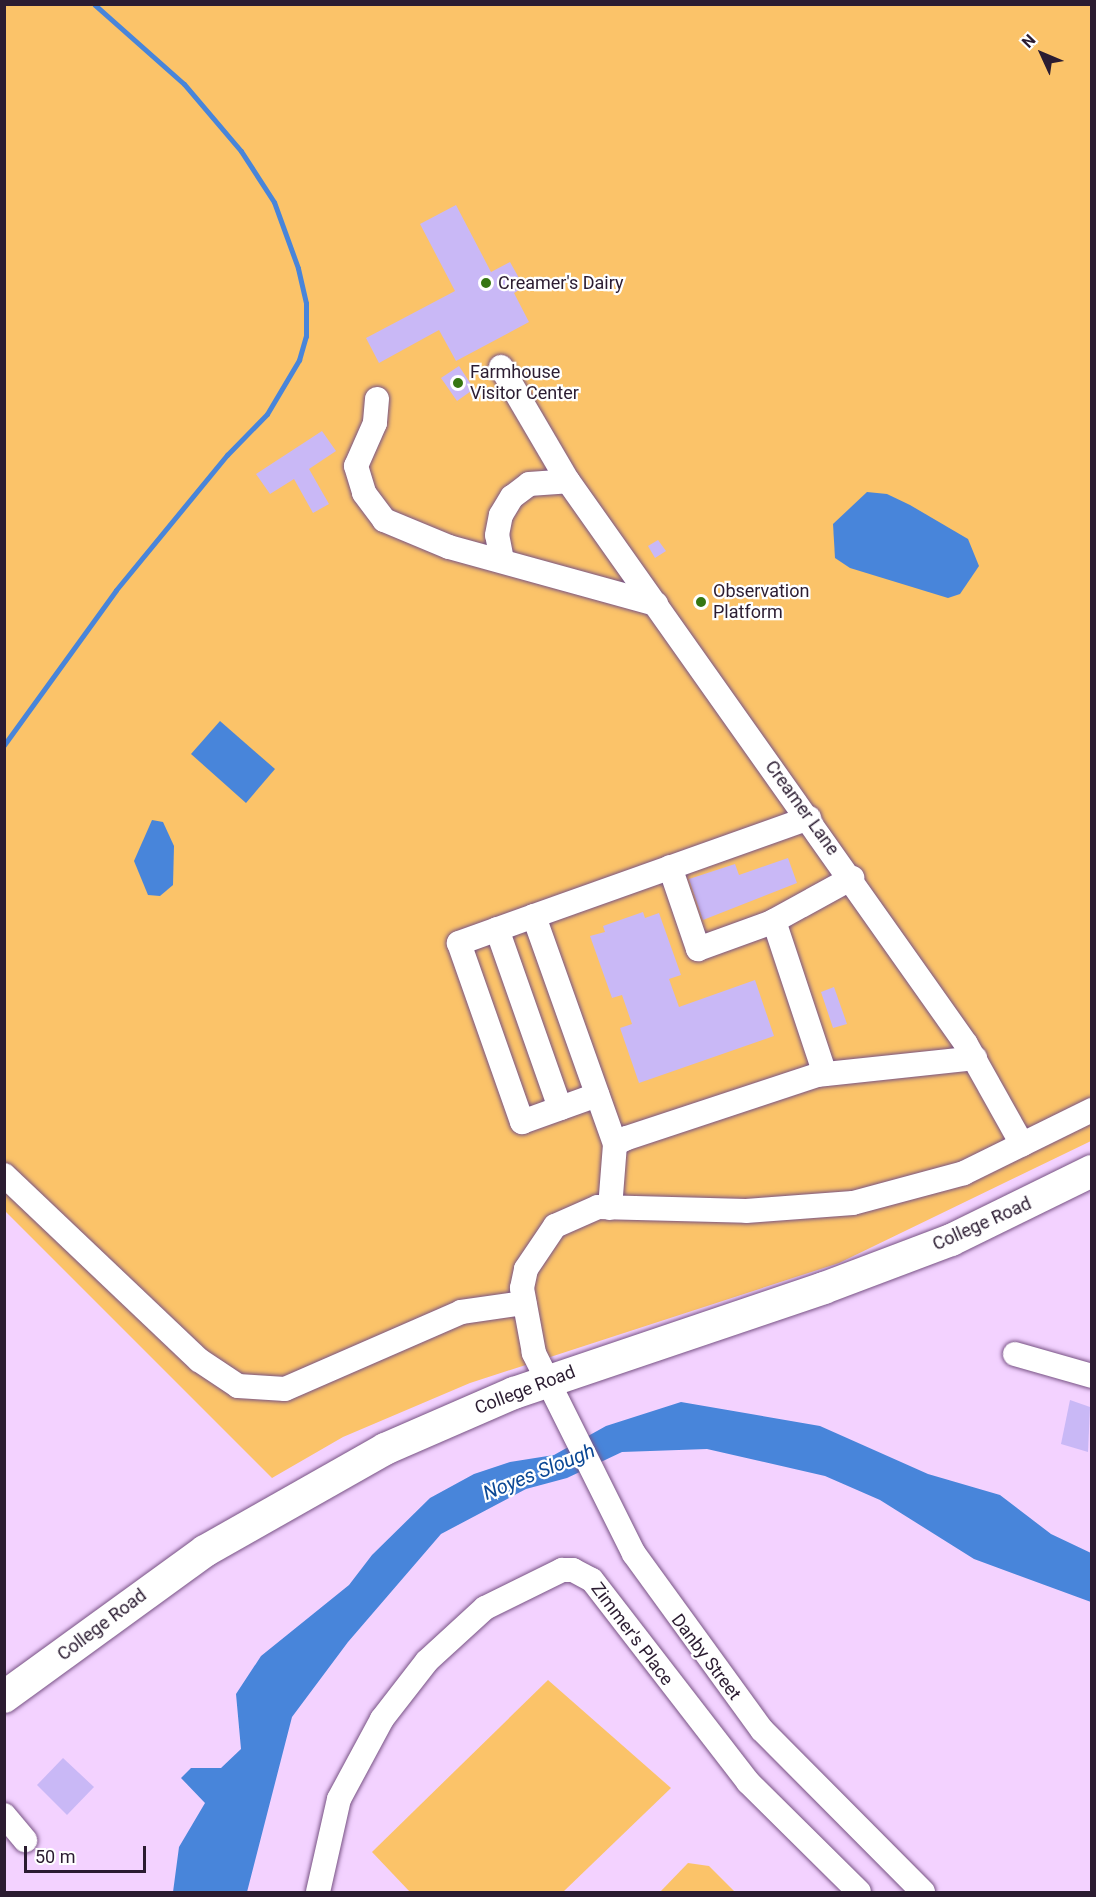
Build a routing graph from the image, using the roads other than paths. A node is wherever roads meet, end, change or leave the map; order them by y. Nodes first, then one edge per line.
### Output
1 (501, 367) dead end
2 (377, 399) dead end
3 (568, 481) junction
4 (502, 560) junction
5 (656, 604) junction
6 (809, 818) junction
7 (670, 867) junction
8 (852, 878) junction
9 (534, 916) junction
10 (774, 921) junction
11 (497, 929) junction
12 (975, 1058) junction
13 (825, 1074) junction
14 (597, 1095) junction
15 (560, 1108) junction
16 (1092, 1110) edge
17 (615, 1144) junction
18 (1022, 1144) junction
19 (1092, 1172) edge
20 (4, 1175) edge
21 (610, 1208) junction
22 (524, 1303) junction
23 (1015, 1354) dead end
24 (1092, 1376) edge
25 (547, 1381) junction
26 (4, 1697) edge
27 (4, 1815) edge
28 (25, 1840) dead end
29 (318, 1893) edge
30 (859, 1893) edge
31 (923, 1893) edge

1 - 3 street, Creamer Lane
2 - 4 street
3 - 4 street
3 - 5 street, Creamer Lane
4 - 5 street
5 - 6 street, Creamer Lane
6 - 7 street
6 - 8 street, Creamer Lane
7 - 9 street
7 - 10 street
8 - 10 street
8 - 12 street, Creamer Lane
9 - 11 street
9 - 14 street
10 - 13 street
11 - 15 street
11 - 15 street
12 - 13 street
12 - 18 street, Creamer Lane
13 - 17 street
14 - 15 street
14 - 17 street
16 - 18 street
17 - 21 street
18 - 21 street
19 - 25 main road, College Road
20 - 22 street
21 - 22 street
22 - 25 street
23 - 24 street
25 - 26 main road, College Road
25 - 31 street, Danby Street
27 - 28 street
29 - 30 street, Zimmer's Place

